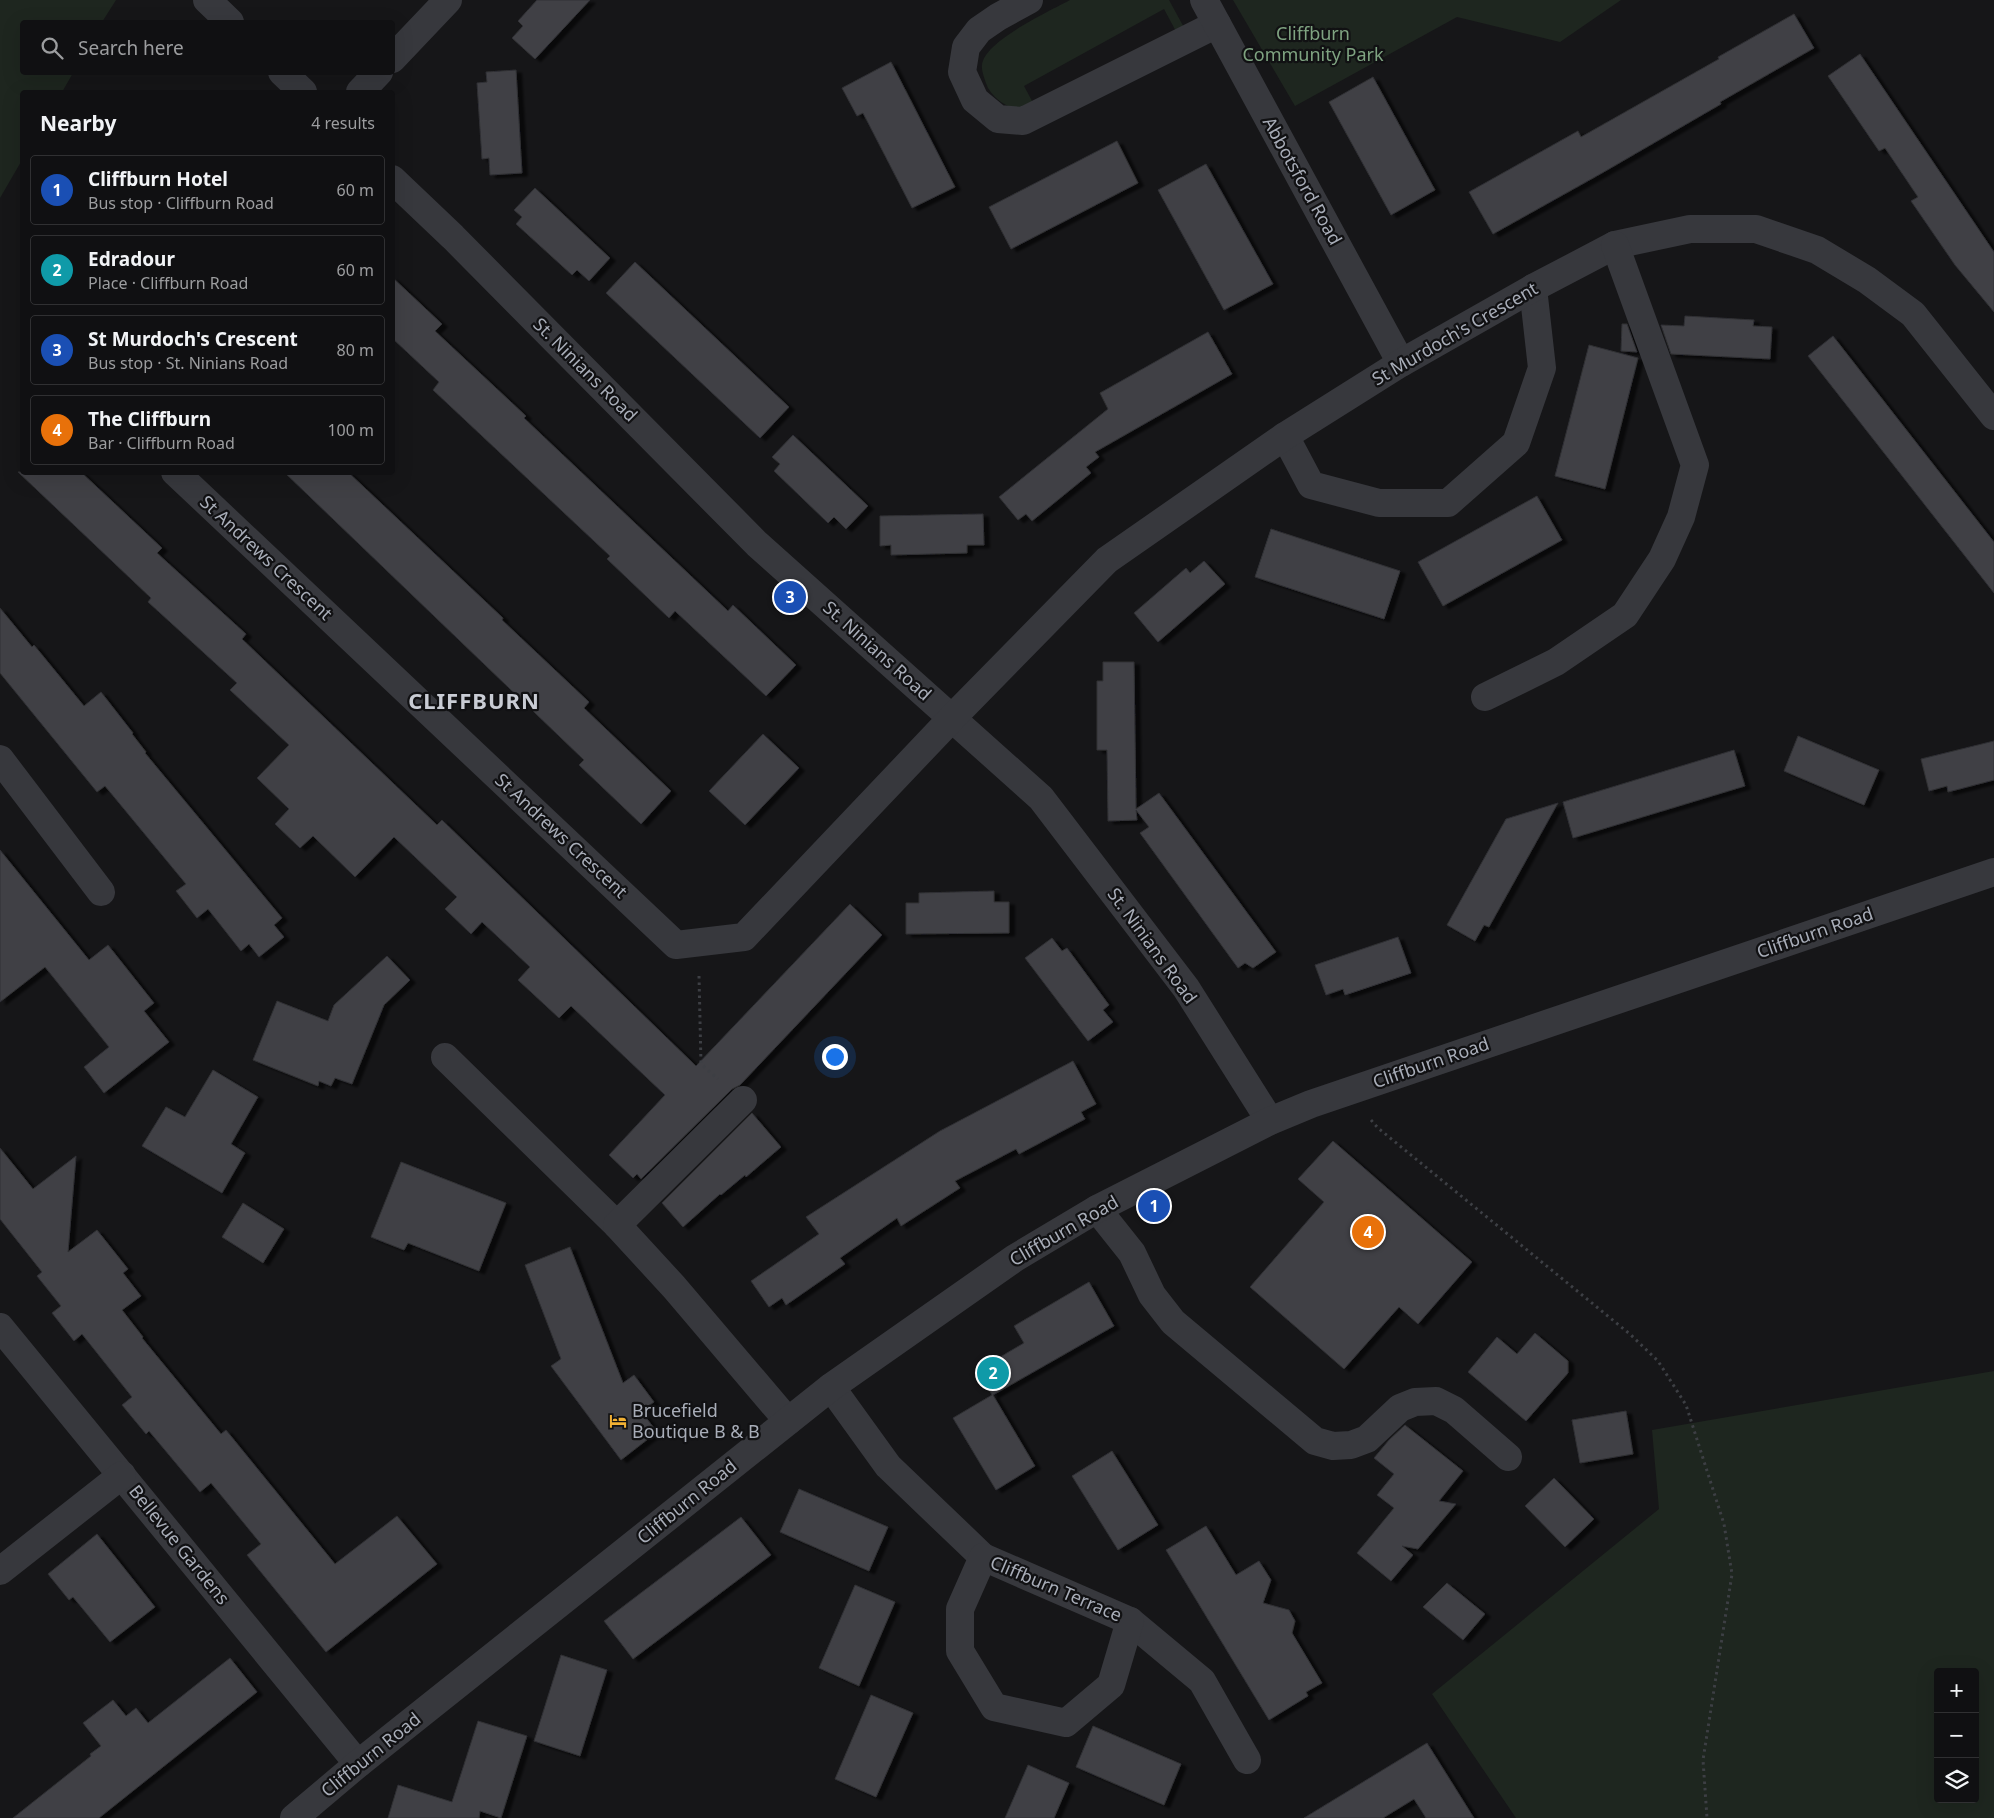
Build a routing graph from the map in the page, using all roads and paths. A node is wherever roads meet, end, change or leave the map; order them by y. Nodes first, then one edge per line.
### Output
1 (207, 0) edge
2 (448, 0) edge
3 (1029, 0) edge
4 (1204, 0) edge
5 (228, 20) edge
6 (1217, 24) junction
7 (395, 56) edge
8 (285, 75) edge
9 (376, 75) edge
10 (301, 90) edge
11 (362, 90) edge
12 (395, 182) edge
13 (1615, 245) junction
14 (1533, 288) junction
15 (1401, 363) junction
16 (1994, 416) edge
17 (1285, 436) junction
18 (178, 475) edge
19 (1485, 697) dead end
20 (952, 718) junction
21 (0, 759) edge
22 (1994, 872) edge
23 (101, 892) dead end
24 (698, 942) junction
25 (445, 1058) dead end
26 (1349, 1091) junction
27 (743, 1100) joint
28 (1270, 1121) junction
29 (1097, 1209) junction
30 (617, 1225) junction
31 (0, 1327) edge
32 (831, 1387) junction
33 (788, 1421) junction
34 (1508, 1457) dead end
35 (122, 1475) junction
36 (982, 1557) junction
37 (0, 1571) edge
38 (1130, 1621) junction
39 (1247, 1760) dead end
40 (358, 1764) junction
41 (294, 1818) edge
42 (1707, 1818) edge

1 - 5 street
2 - 7 street
3 - 6 street
4 - 6 street, Abbotsford Road
6 - 15 street, Abbotsford Road
8 - 10 street
9 - 11 street
12 - 20 street, St. Ninians Road
13 - 14 street, St Murdoch's Crescent
13 - 16 street, St Murdoch's Crescent
13 - 19 street
14 - 15 street, St Murdoch's Crescent
14 - 17 street
15 - 17 street, St Murdoch's Crescent
17 - 20 street, St Murdoch's Crescent
18 - 24 street, St Andrews Crescent
20 - 24 street, St Andrews Crescent
20 - 28 street, St. Ninians Road
21 - 23 street
22 - 26 street, Cliffburn Road
24 - 27 path
25 - 30 street
26 - 28 street, Cliffburn Road
26 - 42 path
27 - 30 street
28 - 29 street, Cliffburn Road
29 - 32 street, Cliffburn Road
29 - 34 street
30 - 33 street
31 - 35 street, Bellevue Gardens
32 - 33 street, Cliffburn Road
32 - 36 street, Cliffburn Terrace
33 - 40 street, Cliffburn Road
35 - 37 street
35 - 40 street, Bellevue Gardens
36 - 38 street, Cliffburn Terrace
36 - 38 street, Cliffburn Terrace
38 - 39 street, Cliffburn Terrace
40 - 41 street, Cliffburn Road

